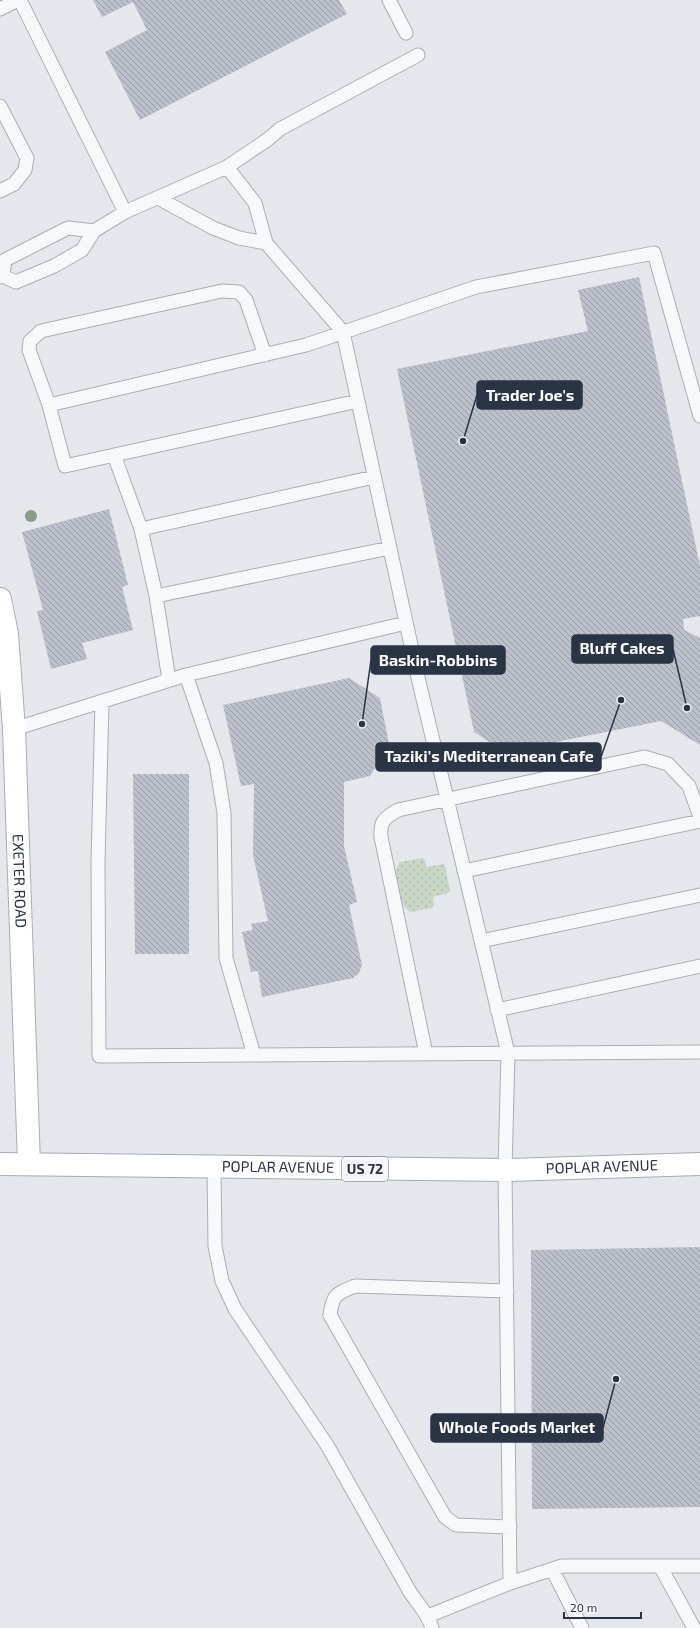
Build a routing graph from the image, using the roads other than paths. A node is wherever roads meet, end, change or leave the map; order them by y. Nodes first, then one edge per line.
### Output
1 (19, 0) edge
2 (389, 0) edge
3 (0, 9) edge
4 (406, 33) dead end
5 (418, 55) dead end
6 (0, 106) edge
7 (227, 167) junction
8 (0, 191) edge
9 (158, 198) junction
10 (125, 212) junction
11 (94, 232) junction
12 (266, 243) junction
13 (1, 276) edge
14 (343, 332) junction
15 (264, 355) junction
16 (358, 402) junction
17 (49, 405) junction
18 (700, 416) edge
19 (114, 455) junction
20 (374, 477) junction
21 (140, 529) junction
22 (390, 548) junction
23 (156, 596) junction
24 (0, 599) edge
25 (406, 623) junction
26 (186, 675) junction
27 (169, 680) junction
28 (102, 702) junction
29 (14, 729) junction
30 (447, 799) junction
31 (700, 817) edge
32 (700, 821) edge
33 (464, 871) junction
34 (700, 895) edge
35 (481, 941) junction
36 (700, 966) edge
37 (497, 1010) junction
38 (700, 1052) edge
39 (426, 1054) junction
40 (508, 1054) junction
41 (254, 1055) junction
42 (0, 1164) edge
43 (29, 1164) junction
44 (700, 1164) edge
45 (214, 1167) junction
46 (505, 1170) junction
47 (507, 1291) junction
48 (510, 1526) junction
49 (660, 1566) junction
50 (700, 1566) edge
51 (552, 1569) junction
52 (510, 1583) junction
53 (430, 1622) edge
54 (582, 1628) edge
55 (694, 1628) edge

1 - 3 lane
1 - 10 lane
2 - 4 lane
5 - 7 lane
6 - 8 lane
7 - 9 lane
7 - 12 lane
9 - 10 lane
9 - 12 lane
10 - 11 lane
11 - 13 lane
11 - 13 lane
12 - 14 lane
14 - 15 lane
14 - 16 lane
14 - 18 lane
15 - 17 lane
15 - 17 lane
16 - 19 lane
16 - 20 lane
17 - 19 lane
19 - 21 lane
20 - 21 lane
20 - 22 lane
21 - 23 lane
22 - 23 lane
22 - 25 lane
23 - 27 lane
24 - 29 main road, EXETER ROAD
25 - 26 lane
25 - 30 lane
26 - 27 lane
26 - 41 lane
27 - 28 lane
28 - 29 lane
28 - 41 lane
29 - 43 main road, EXETER ROAD
30 - 31 lane
30 - 33 lane
30 - 39 lane
32 - 33 lane
33 - 35 lane
34 - 35 lane
35 - 37 lane
36 - 37 lane
37 - 40 lane
38 - 40 lane
39 - 40 lane
39 - 41 lane
40 - 46 lane
42 - 43 main road, POPLAR AVENUE / US 72
43 - 45 main road, POPLAR AVENUE / US 72
44 - 46 main road, POPLAR AVENUE / US 72
45 - 46 main road, POPLAR AVENUE / US 72
45 - 53 lane
46 - 47 lane
47 - 48 lane
47 - 48 lane
48 - 52 lane
49 - 50 lane
49 - 51 lane
49 - 55 lane
51 - 52 lane
51 - 54 lane
52 - 53 lane

